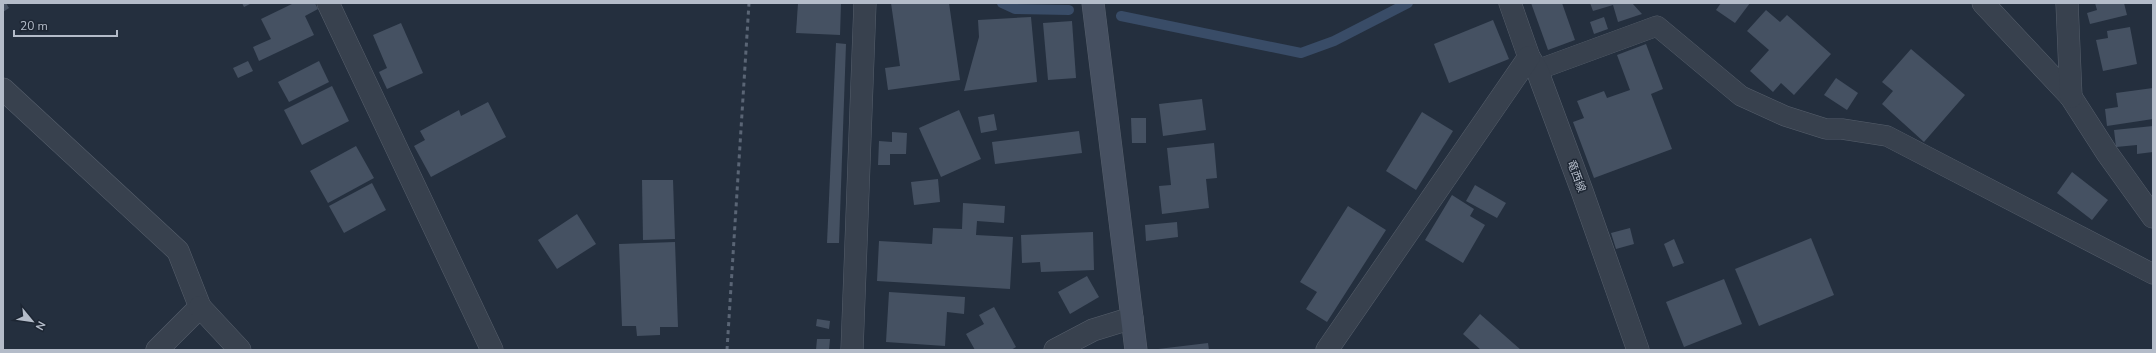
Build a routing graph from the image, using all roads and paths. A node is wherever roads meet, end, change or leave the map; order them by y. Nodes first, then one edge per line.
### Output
1 (865, 3) edge
2 (1093, 3) edge
3 (1510, 3) edge
4 (1983, 3) edge
5 (2067, 3) edge
6 (332, 5) edge
7 (1533, 64) junction
8 (3, 89) edge
9 (2071, 97) junction
10 (2153, 217) edge
11 (2153, 274) edge
12 (200, 307) junction
13 (1132, 318) junction
14 (157, 350) edge
15 (240, 350) edge
16 (492, 350) edge
17 (852, 350) edge
18 (1055, 350) edge
19 (1136, 350) edge
20 (1327, 350) edge
21 (1638, 350) edge

1 - 17 street
2 - 13 street
3 - 7 street, 竜西線
4 - 9 street
5 - 9 street
6 - 16 street
7 - 11 lane
7 - 20 street
7 - 21 street, 竜西線
8 - 12 street
9 - 10 street
12 - 14 street
12 - 15 street
13 - 18 street
13 - 19 street

